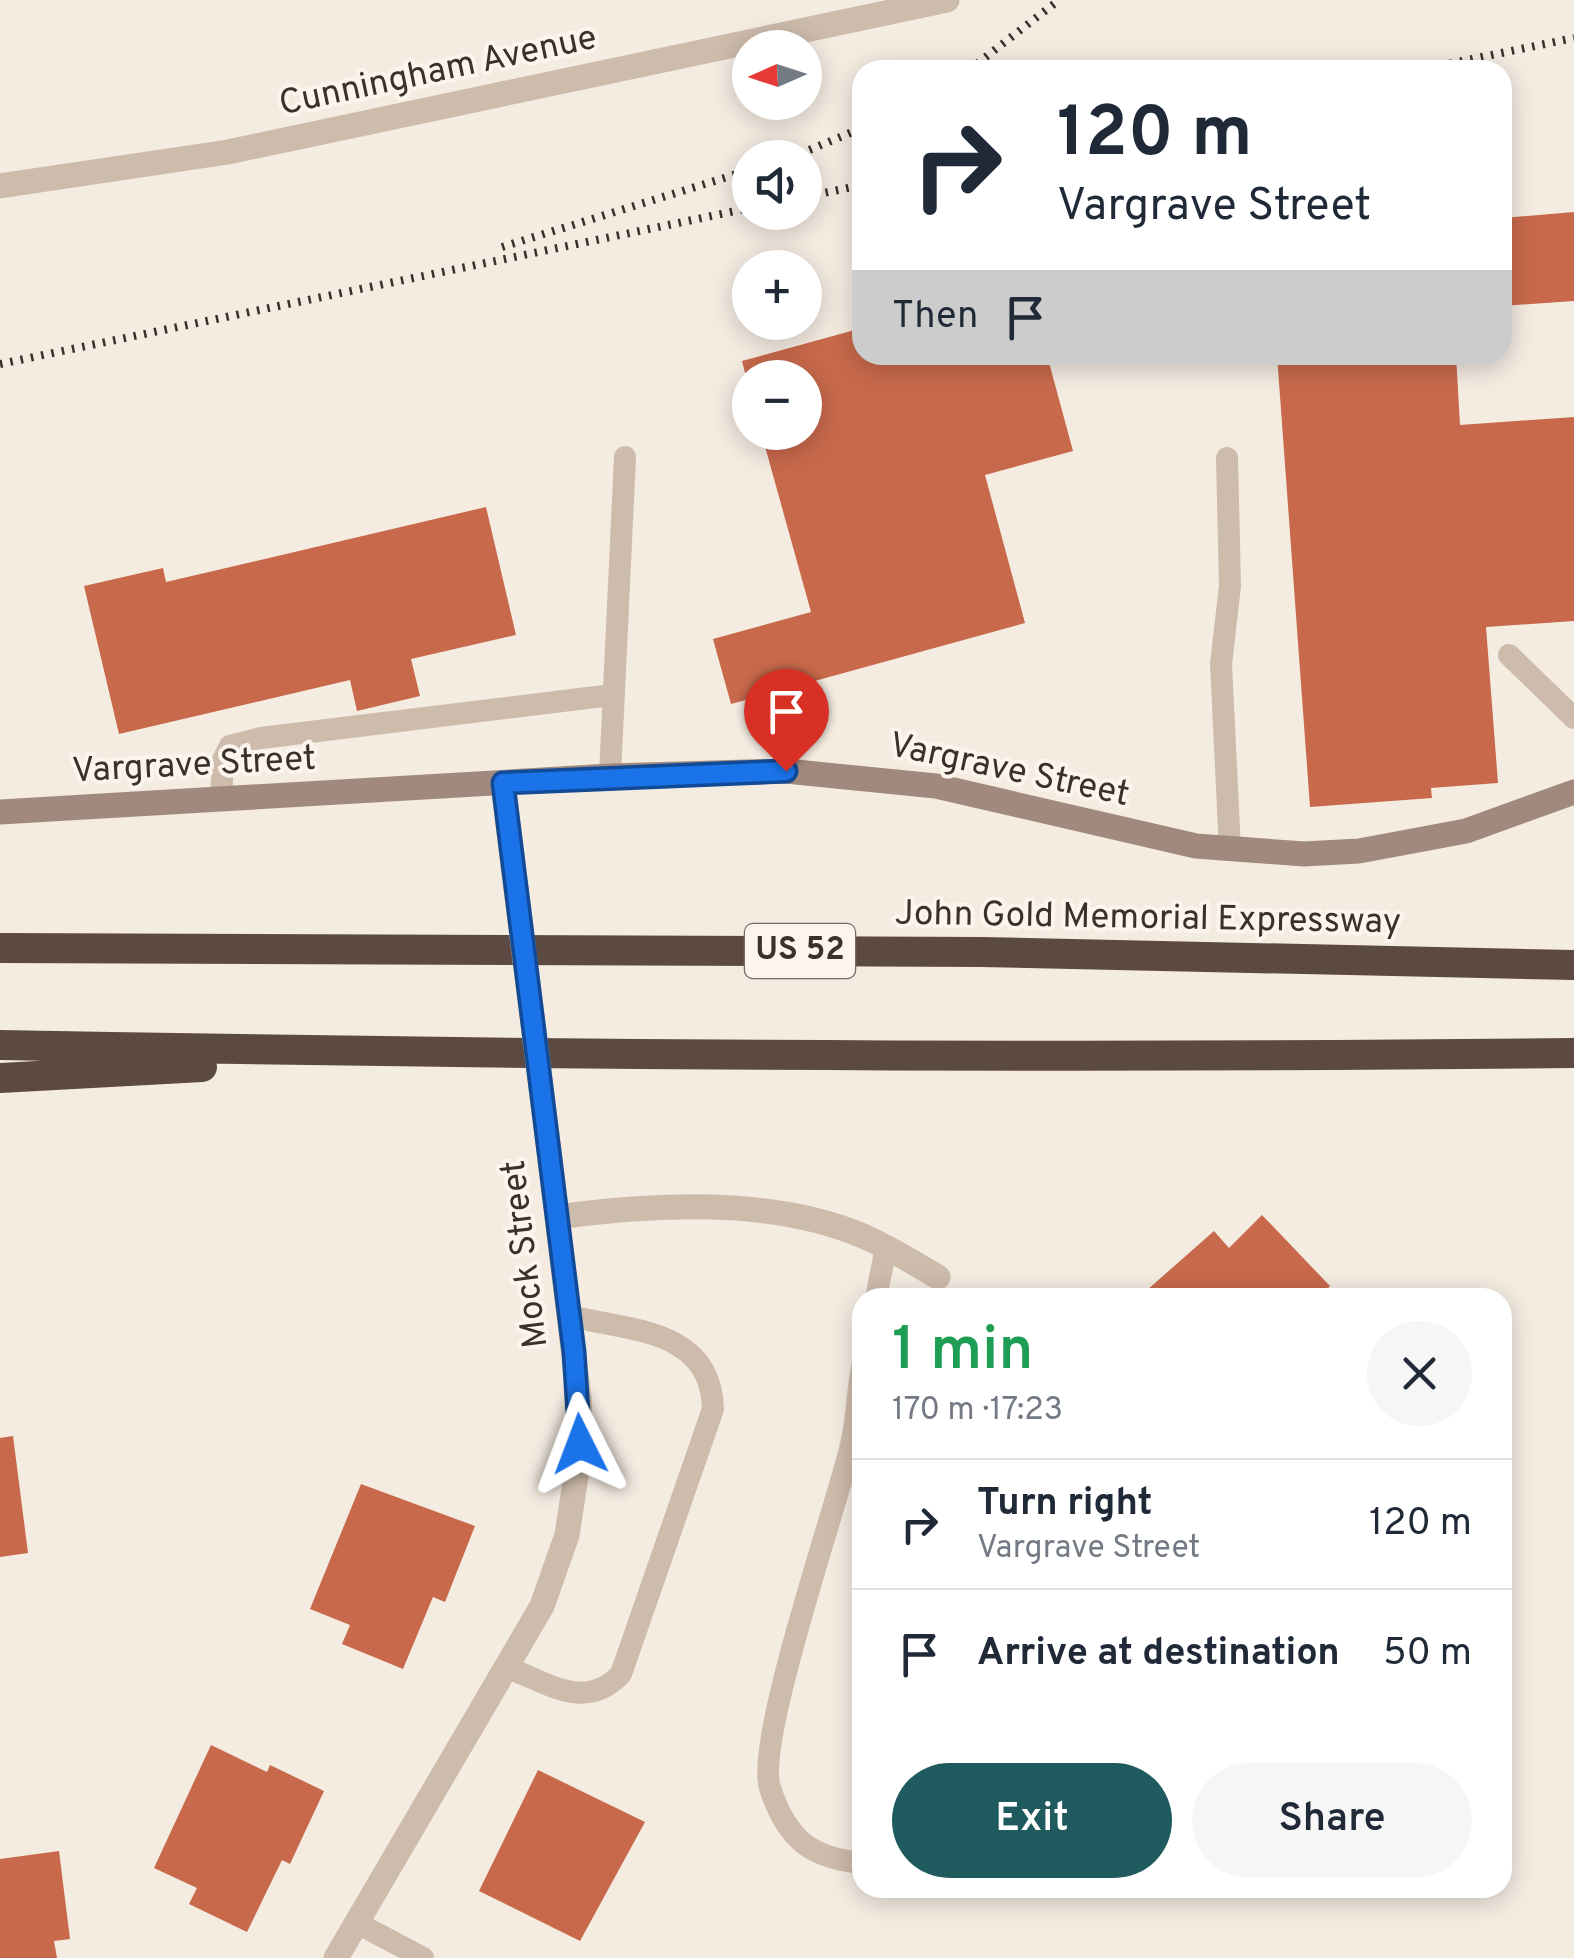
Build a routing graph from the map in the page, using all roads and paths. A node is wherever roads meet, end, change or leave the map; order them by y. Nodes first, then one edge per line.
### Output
1 (947, 0) edge
2 (0, 186) edge
3 (625, 457) dead end
4 (1227, 458) dead end
5 (1509, 655) dead end
6 (612, 694) junction
7 (1574, 718) edge
8 (610, 776) junction
9 (503, 783) junction
10 (1574, 792) edge
11 (221, 800) junction
12 (0, 812) edge
13 (1230, 850) junction
14 (9, 947) edge
15 (1574, 964) edge
16 (0, 1046) edge
17 (1574, 1053) edge
18 (447, 1054) junction
19 (0, 1078) edge
20 (557, 1217) junction
21 (886, 1247) junction
22 (938, 1277) dead end
23 (878, 1288) edge
24 (570, 1316) junction
25 (852, 1438) edge
26 (506, 1667) junction
27 (852, 1862) edge
28 (357, 1922) junction
29 (336, 1958) edge
30 (423, 1958) edge

1 - 2 street, Cunningham Avenue
3 - 6 lane
4 - 13 lane
5 - 7 lane
6 - 8 lane
6 - 11 lane
8 - 9 street, Vargrave Street
8 - 13 street, Vargrave Street
9 - 11 street, Vargrave Street
9 - 20 street, Mock Street, bridge
10 - 13 street, Vargrave Street
11 - 12 street, Vargrave Street
14 - 15 highway, John Gold Memorial Expressway / US 52
16 - 18 highway
17 - 18 highway
18 - 19 highway
20 - 21 street
20 - 24 street, Mock Street
21 - 22 street
21 - 23 lane
24 - 26 street, Mock Street
24 - 26 lane
25 - 27 lane
26 - 28 street, Mock Street
28 - 29 street, Mock Street
28 - 30 lane

